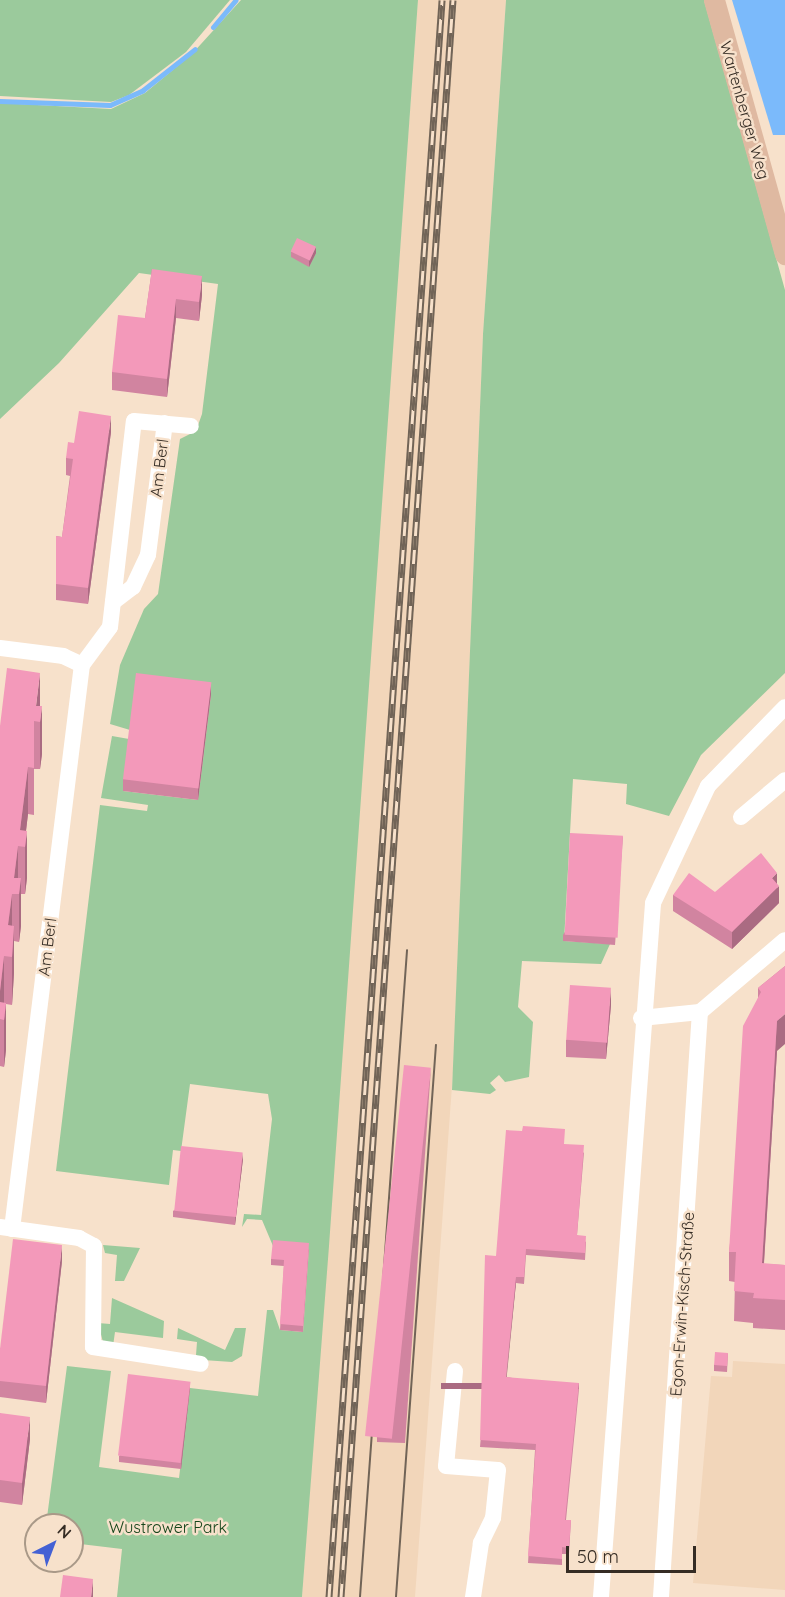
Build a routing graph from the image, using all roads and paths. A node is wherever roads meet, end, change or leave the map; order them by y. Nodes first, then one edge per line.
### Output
1 (714, 0) edge
2 (782, 232) edge
3 (785, 254) edge
4 (165, 423) junction
5 (191, 426) dead end
6 (113, 602) junction
7 (0, 648) edge
8 (82, 665) junction
9 (785, 707) edge
10 (785, 780) edge
11 (741, 817) dead end
12 (785, 940) edge
13 (700, 1012) junction
14 (641, 1018) junction
15 (6, 1228) edge
16 (201, 1364) dead end
17 (455, 1371) dead end
18 (473, 1597) edge
19 (601, 1597) edge
20 (661, 1597) edge

1 - 2 main road, Wartenberger Weg
2 - 3 main road, Wartenberger Weg
4 - 5 street
4 - 6 street, Am Berl
4 - 6 street, Am Berl
6 - 8 street, Am Berl
7 - 8 street
8 - 15 street, Am Berl
9 - 14 street
10 - 11 street
12 - 13 street
13 - 14 street
13 - 20 street, Egon-Erwin-Kisch-Straße
14 - 19 street
15 - 16 street
17 - 18 street

